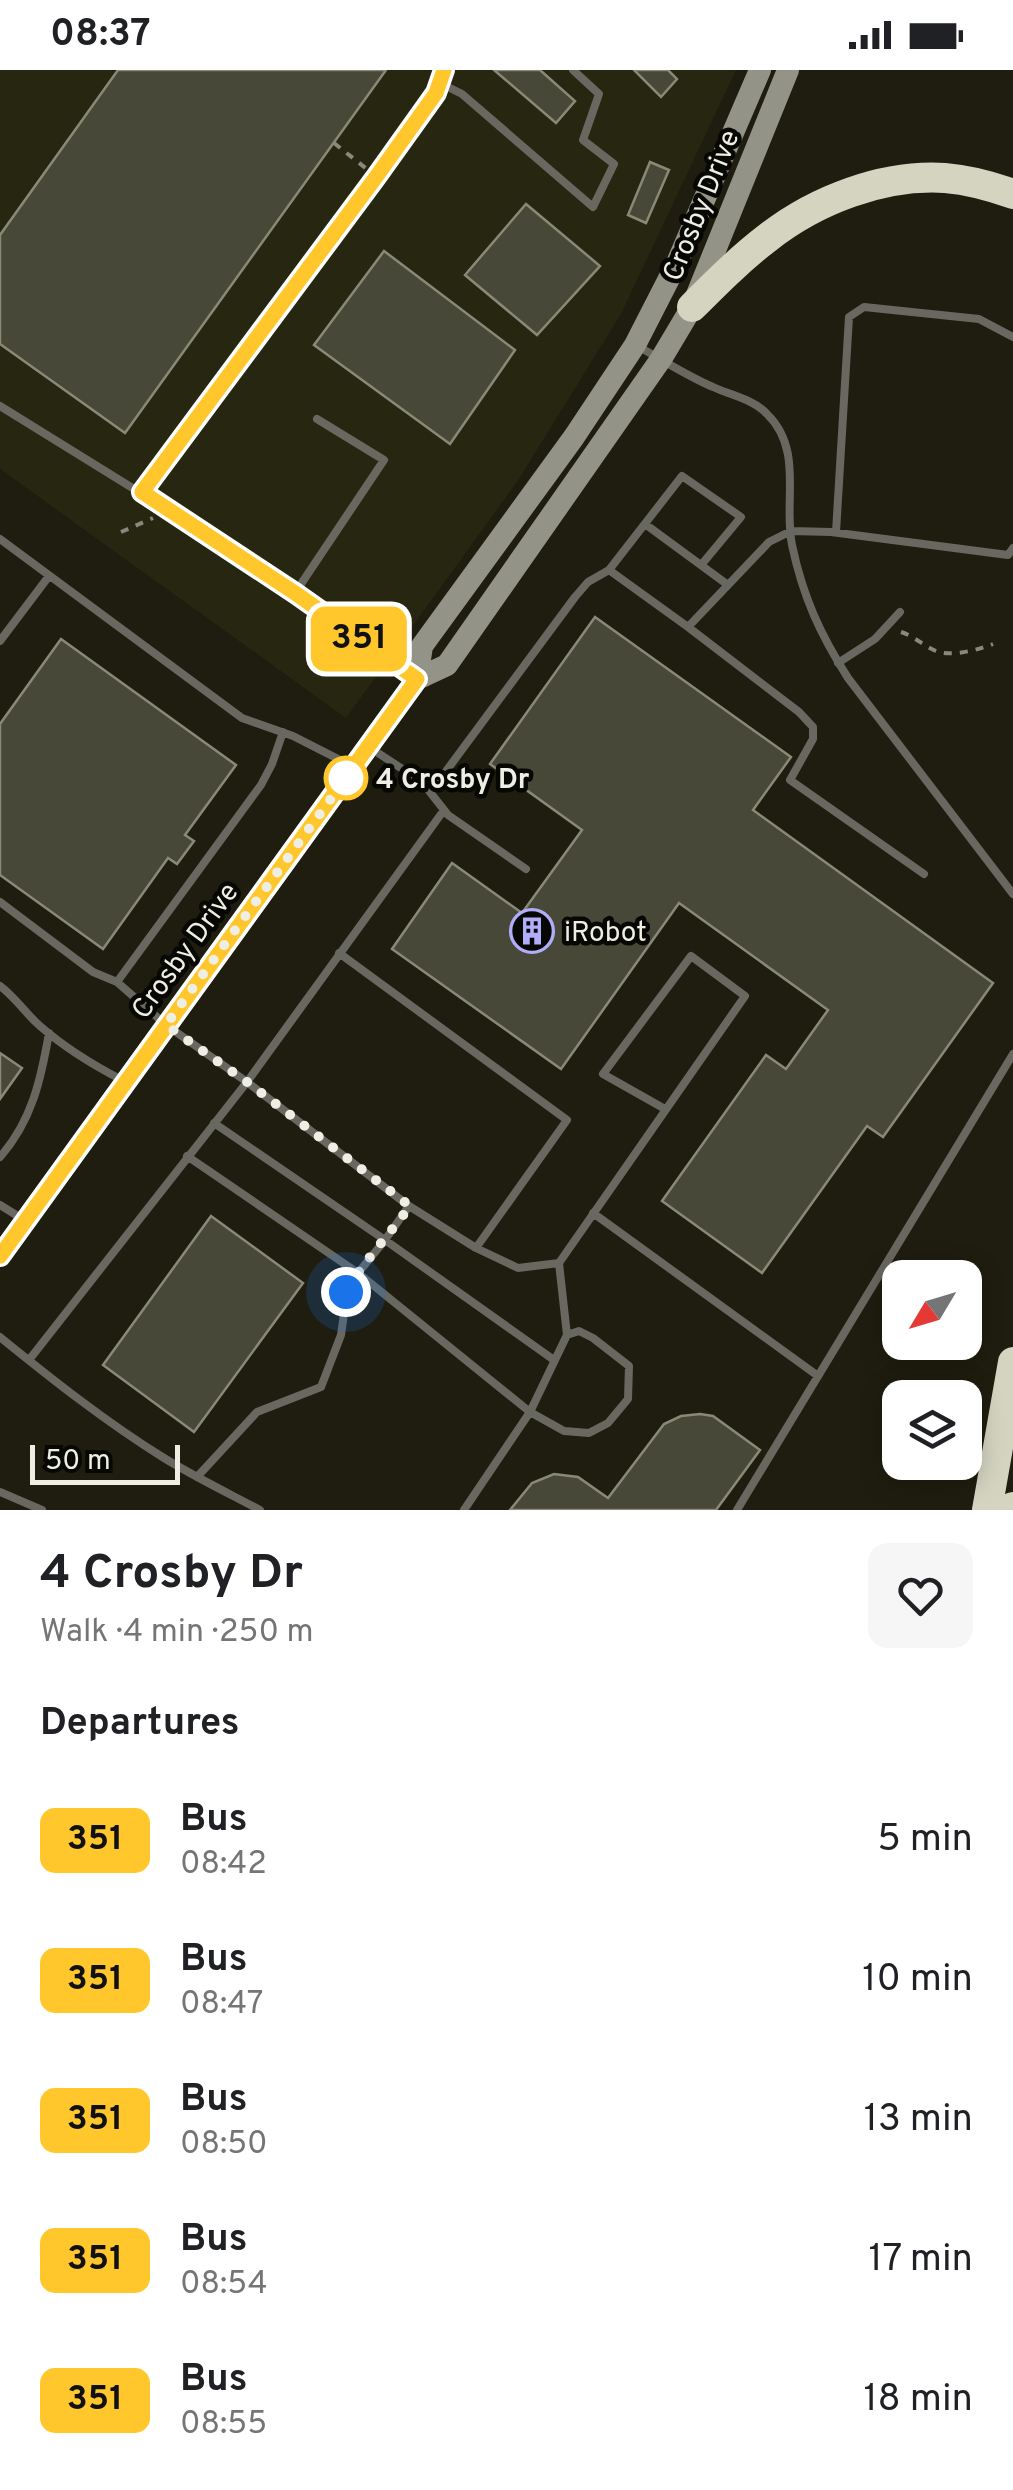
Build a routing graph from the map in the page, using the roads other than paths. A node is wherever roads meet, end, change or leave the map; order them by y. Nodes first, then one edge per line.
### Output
1 (444, 70) edge
2 (573, 70) edge
3 (760, 70) edge
4 (788, 70) edge
5 (440, 83) junction
6 (1013, 194) edge
7 (692, 306) junction
8 (1013, 337) edge
9 (635, 345) junction
10 (662, 360) junction
11 (0, 406) edge
12 (317, 419) dead end
13 (142, 492) junction
14 (646, 524) junction
15 (790, 530) junction
16 (836, 532) junction
17 (0, 539) edge
18 (1013, 548) edge
19 (702, 564) junction
20 (609, 570) junction
21 (50, 576) junction
22 (728, 585) junction
23 (295, 593) junction
24 (900, 612) dead end
25 (688, 627) junction
26 (0, 641) edge
27 (838, 663) junction
28 (417, 679) junction
29 (283, 732) junction
30 (368, 746) junction
31 (354, 767) junction
32 (422, 782) junction
33 (444, 810) junction
34 (526, 869) dead end
35 (924, 874) dead end
36 (1013, 894) edge
37 (0, 902) edge
38 (339, 953) junction
39 (118, 982) junction
40 (0, 986) edge
41 (166, 1025) junction
42 (50, 1033) junction
43 (1013, 1054) edge
44 (126, 1082) junction
45 (247, 1082) junction
46 (665, 1108) junction
47 (214, 1123) junction
48 (0, 1156) edge
49 (187, 1156) junction
50 (0, 1204) edge
51 (410, 1206) junction
52 (593, 1213) junction
53 (26, 1220) junction
54 (385, 1240) junction
55 (476, 1248) junction
56 (0, 1256) edge
57 (559, 1262) junction
58 (358, 1273) junction
59 (566, 1335) junction
60 (0, 1337) edge
61 (29, 1360) junction
62 (554, 1360) junction
63 (1013, 1362) edge
64 (818, 1376) junction
65 (530, 1412) junction
66 (197, 1477) junction
67 (0, 1492) edge
68 (42, 1510) edge
69 (260, 1510) edge
70 (464, 1510) edge
71 (737, 1510) edge
72 (987, 1510) edge

1 - 5 lane
2 - 5 lane
3 - 9 main road, Crosby Drive
4 - 7 main road, Crosby Drive
5 - 13 lane
6 - 7 highway
7 - 10 main road, Crosby Drive
8 - 16 lane
9 - 10 lane
9 - 28 main road, Crosby Drive
10 - 15 lane
10 - 28 main road, Crosby Drive
11 - 13 lane
12 - 23 lane
13 - 23 lane
14 - 19 lane
14 - 19 lane
14 - 20 lane
15 - 16 lane
15 - 22 lane
15 - 27 lane
16 - 18 lane
17 - 21 lane
19 - 22 lane
20 - 25 lane
20 - 32 lane
21 - 26 lane
21 - 29 lane
22 - 25 lane
23 - 28 lane
24 - 27 lane
25 - 35 lane
27 - 36 lane
28 - 30 main road, Crosby Drive
29 - 31 lane
29 - 39 lane
30 - 31 main road, Crosby Drive
30 - 32 lane
31 - 41 main road, Crosby Drive
32 - 33 lane
33 - 34 lane
33 - 38 lane
37 - 39 lane
38 - 45 lane
38 - 55 lane
39 - 41 lane
40 - 42 lane
41 - 44 main road, Crosby Drive
41 - 45 lane
42 - 44 lane
42 - 48 lane
43 - 64 lane
44 - 53 main road, Crosby Drive
45 - 47 lane
45 - 51 lane
46 - 46 lane
46 - 52 lane
47 - 49 lane
47 - 54 lane
49 - 58 lane
49 - 61 lane
50 - 53 lane
51 - 54 lane
51 - 55 lane
52 - 57 lane
52 - 64 lane
53 - 56 main road, Crosby Drive
54 - 58 lane
54 - 62 lane
55 - 57 lane
57 - 59 lane
58 - 65 lane
58 - 66 lane
59 - 62 lane
59 - 65 lane
60 - 61 lane
61 - 66 lane
62 - 65 lane
63 - 72 highway
64 - 71 lane
65 - 70 lane
66 - 69 lane
67 - 68 lane

